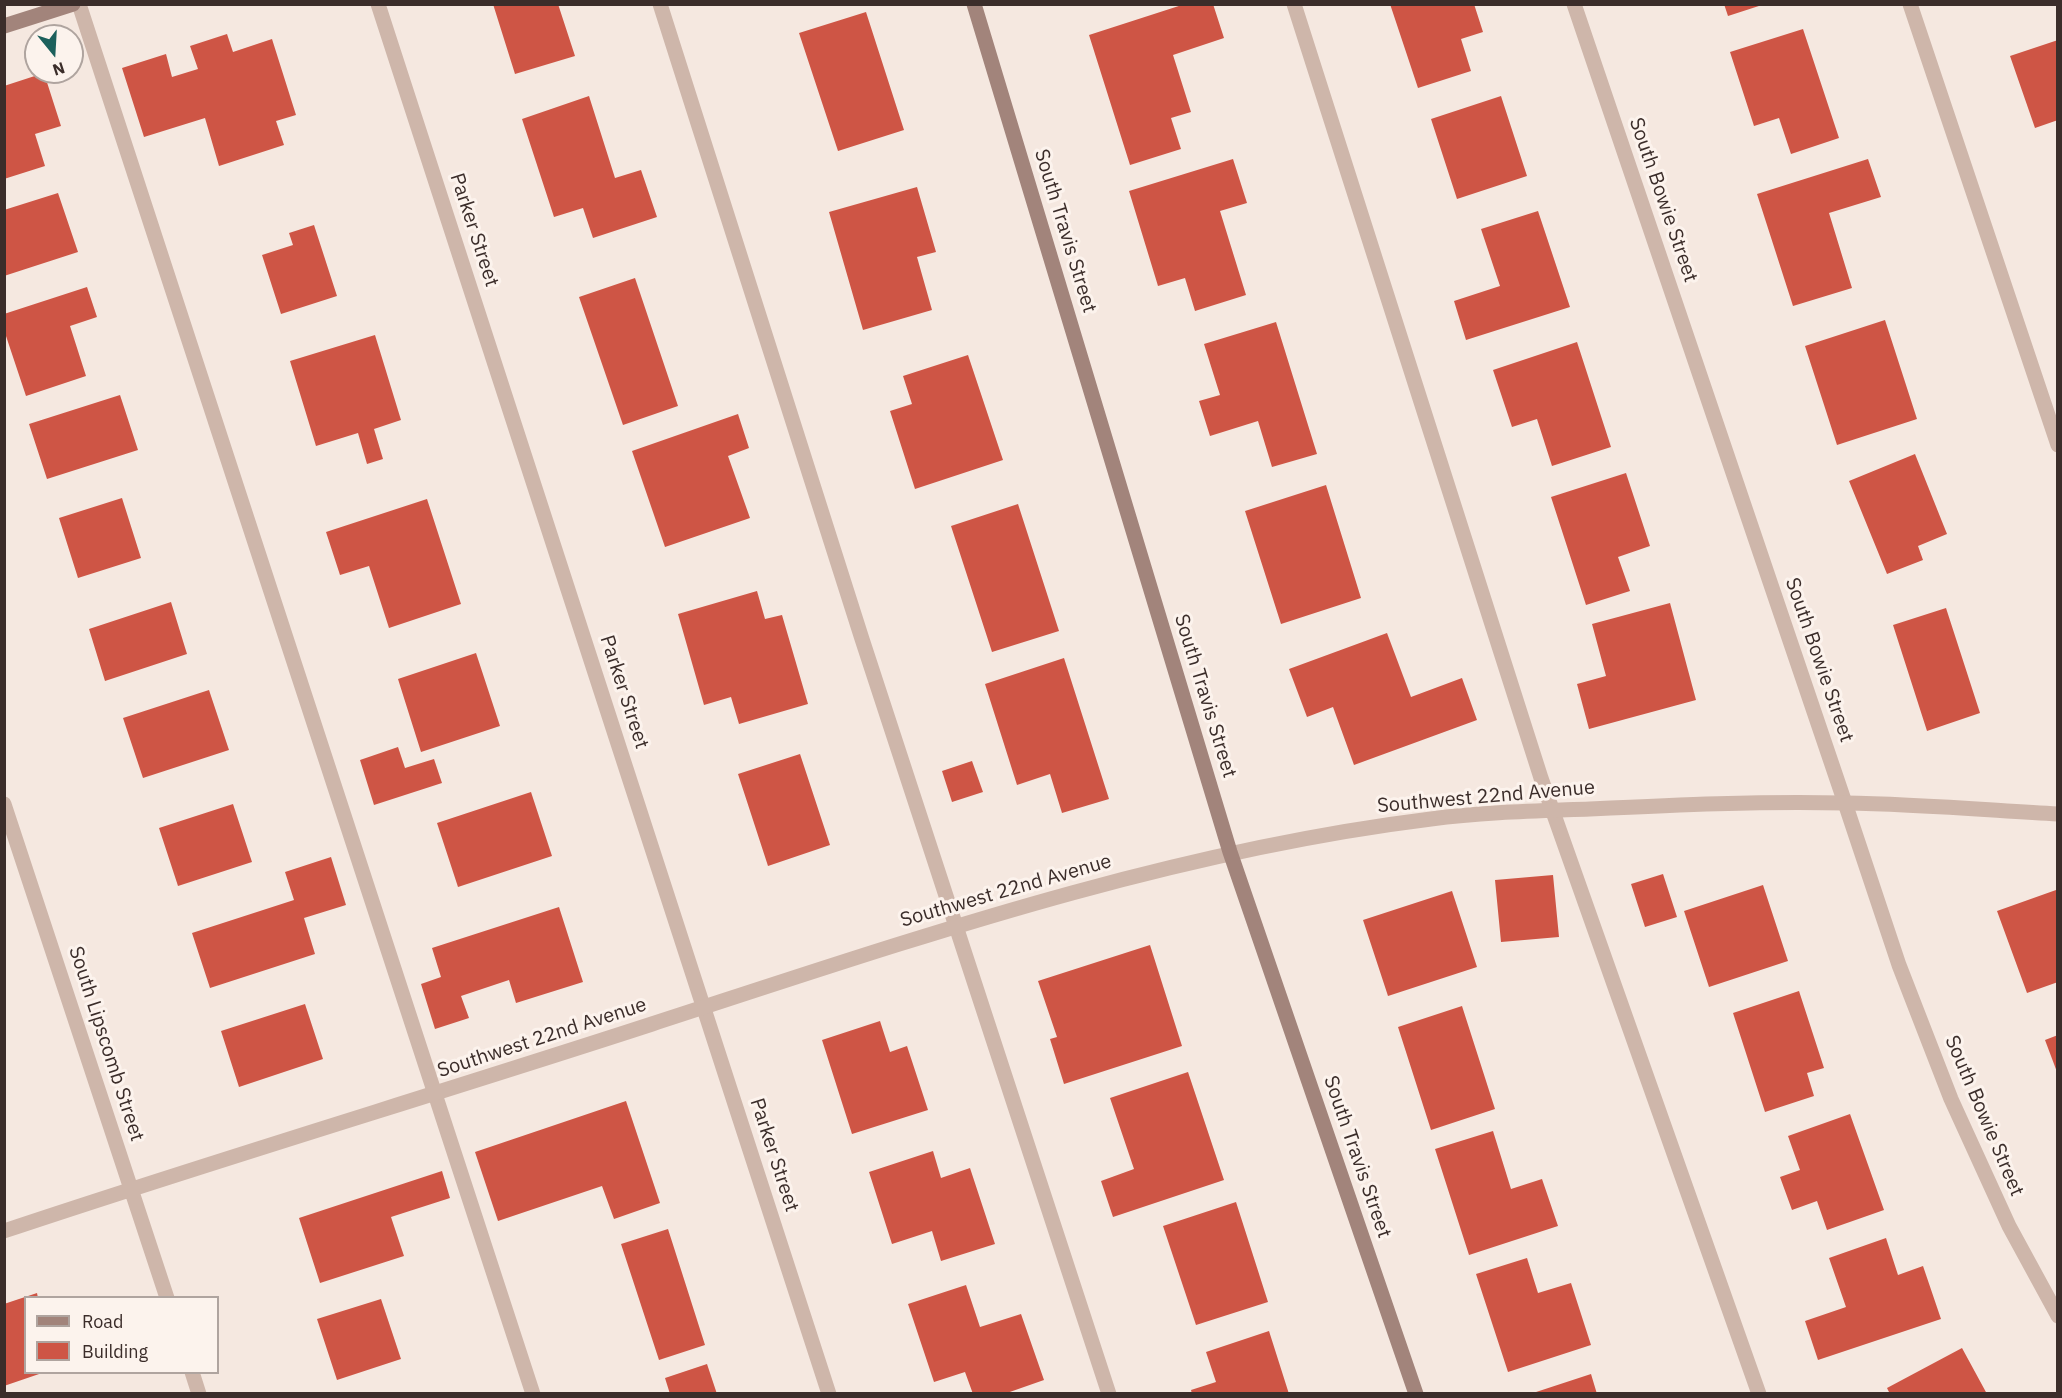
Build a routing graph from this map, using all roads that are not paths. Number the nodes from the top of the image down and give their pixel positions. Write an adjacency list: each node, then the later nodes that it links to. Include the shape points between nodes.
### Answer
1 (73, 4): 9 (main road)
2 (79, 4): 18 (street)
3 (378, 4): 17 (street, Parker Street)
4 (660, 4): 16 (street)
5 (974, 4): 15 (main road, South Travis Street)
6 (1294, 4): 13 (street)
7 (1574, 4): 11 (street, South Bowie Street)
8 (1910, 4): 10 (street)
9 (4, 26)
10 (2058, 445)
11 (1845, 803): 13 (street, Southwest 22nd Avenue, via 1698,804); 14 (street, Southwest 22nd Avenue); 22 (street, South Bowie Street, via 1899,965 1951,1099 2009,1226)
12 (4, 804): 19 (street, South Lipscomb Street)
13 (1553, 811): 15 (street, Southwest 22nd Avenue, via 1436,818); 29 (street)
14 (2058, 814)
15 (1230, 852): 16 (street, Southwest 22nd Avenue); 28 (main road, South Travis Street)
16 (957, 926): 17 (street, Southwest 22nd Avenue); 27 (street)
17 (704, 1007): 18 (street, Southwest 22nd Avenue); 26 (street, Parker Street)
18 (436, 1094): 19 (street, Southwest 22nd Avenue); 25 (street)
19 (131, 1189): 20 (street, Southwest 22nd Avenue); 21 (street, South Lipscomb Street)
20 (4, 1231)
21 (166, 1296)
22 (2058, 1316)
23 (193, 1374): 24 (street)
24 (199, 1394)
25 (532, 1394)
26 (830, 1394)
27 (1109, 1394)
28 (1416, 1394)
29 (1758, 1394)

